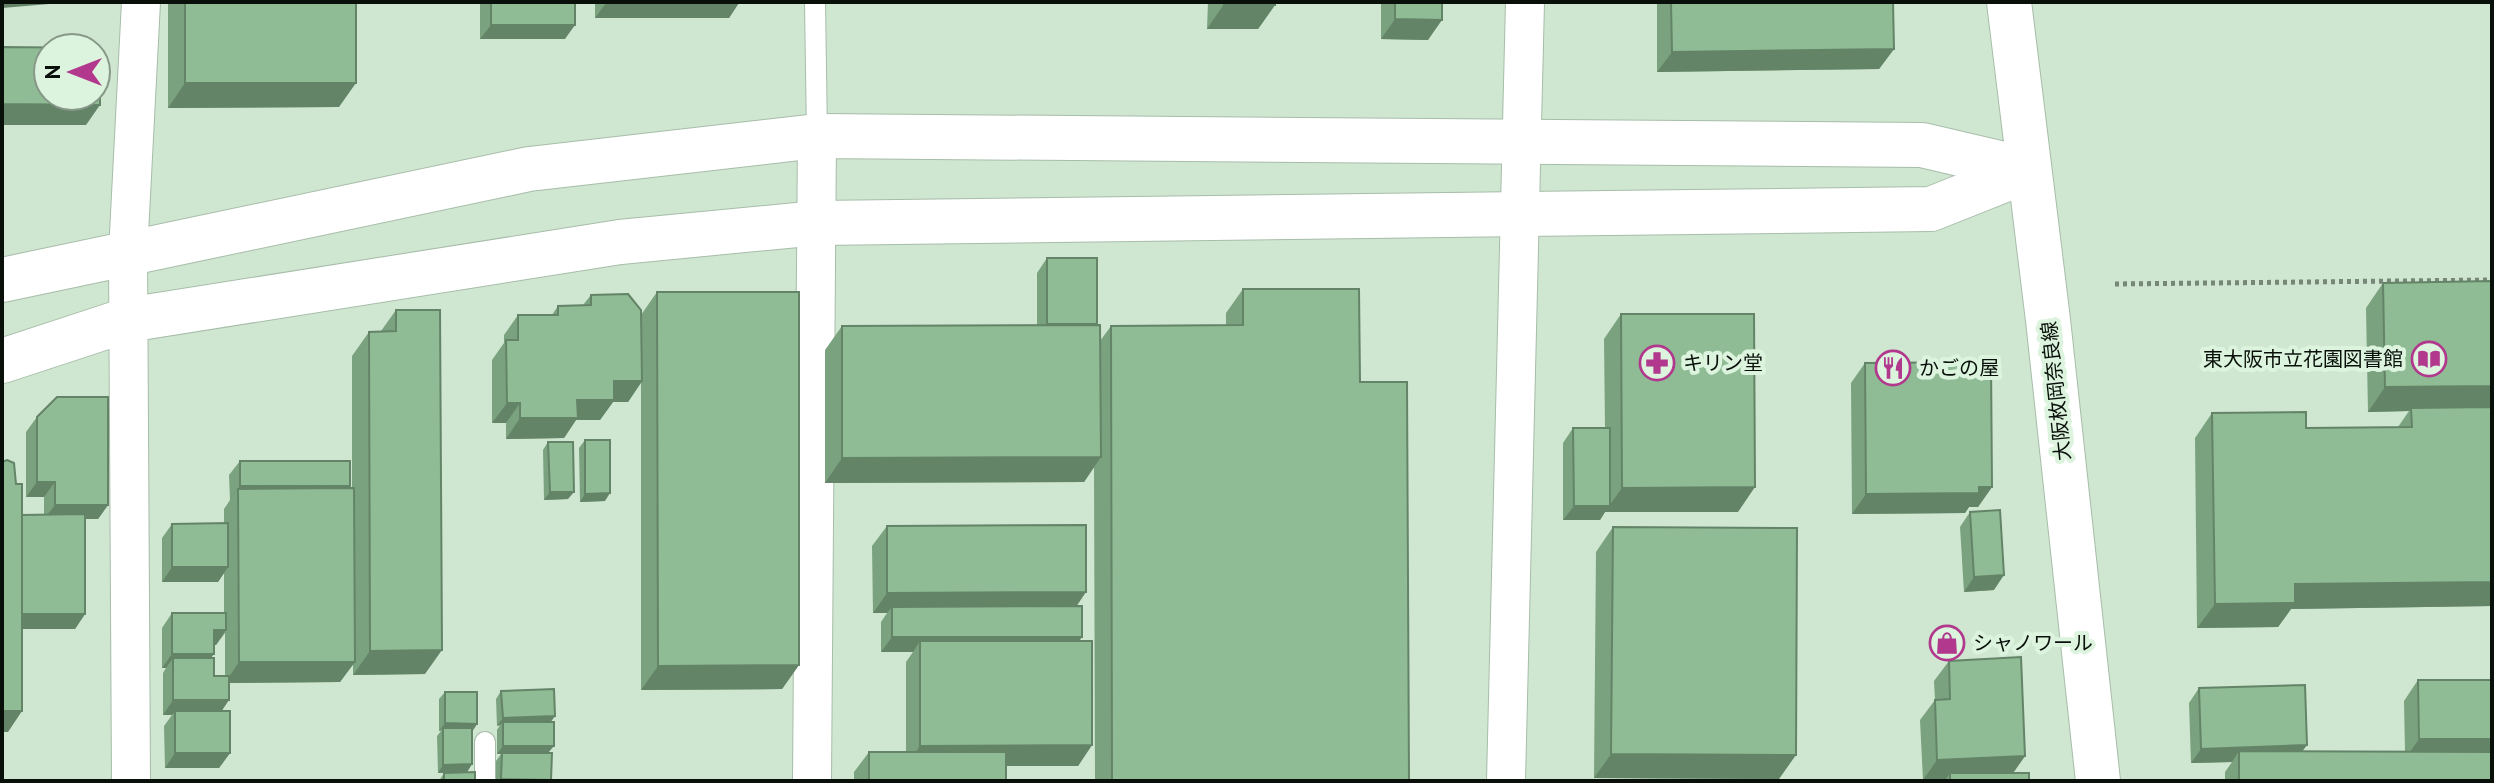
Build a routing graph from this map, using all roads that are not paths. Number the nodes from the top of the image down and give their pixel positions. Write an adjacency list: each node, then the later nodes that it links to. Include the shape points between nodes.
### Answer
1 (141, 2): 10 (street)
2 (815, 2): 5 (lane)
3 (1525, 2): 6 (street)
4 (2009, 2): 7 (street, 大阪枚岡奈良線)
5 (817, 136): 6 (street); 9 (street); 10 (street, via 529,169)
6 (1522, 142): 7 (street, via 1922,145); 8 (street)
7 (2029, 170): 8 (street, via 1931,209); 19 (street, 大阪枚岡奈良線)
8 (1521, 213): 9 (street); 18 (street)
9 (818, 223): 12 (street, via 620,242); 17 (street)
10 (128, 253): 11 (street); 12 (street)
11 (2, 280)
12 (127, 320): 13 (street); 15 (street)
13 (2, 361)
14 (485, 742): 16 (lane)
15 (131, 781)
16 (485, 781)
17 (812, 781)
18 (1506, 781)
19 (2098, 781)

